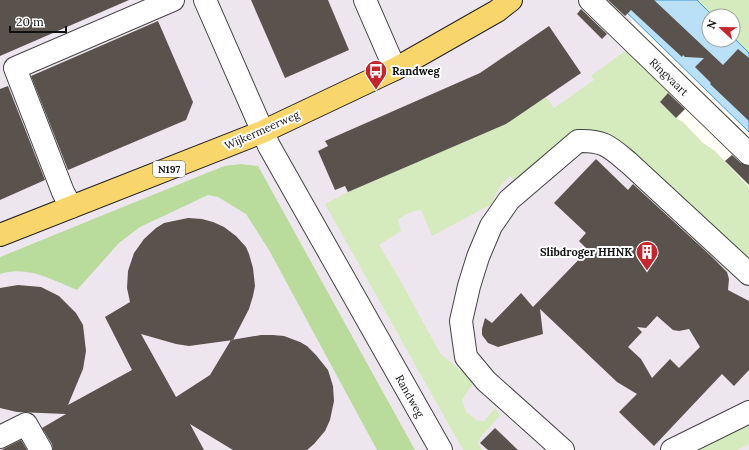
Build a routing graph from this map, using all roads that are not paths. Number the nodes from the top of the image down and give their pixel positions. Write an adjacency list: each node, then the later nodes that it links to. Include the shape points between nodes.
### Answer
1 (173, 0): 9 (street, via 14,68)
2 (205, 0): 7 (street, Randweg)
3 (365, 0): 6 (street)
4 (512, 0): 6 (main road, Wijkermeerweg / N197)
5 (590, 0): 8 (street, Ringvaart)
6 (395, 69): 7 (main road, Wijkermeerweg / N197)
7 (262, 132): 9 (main road, Wijkermeerweg / N197); 15 (street, Randweg)
8 (749, 154)
9 (71, 207): 10 (main road, Wijkermeerweg / N197)
10 (0, 235)
11 (749, 274): 16 (street, via 629,163 609,146 593,140 578,141 509,200 492,226 468,286 461,321 466,357 486,381)
12 (749, 412): 17 (street)
13 (0, 437): 14 (street, via 26,424)
14 (41, 450)
15 (441, 450)
16 (564, 450)
17 (672, 450)

